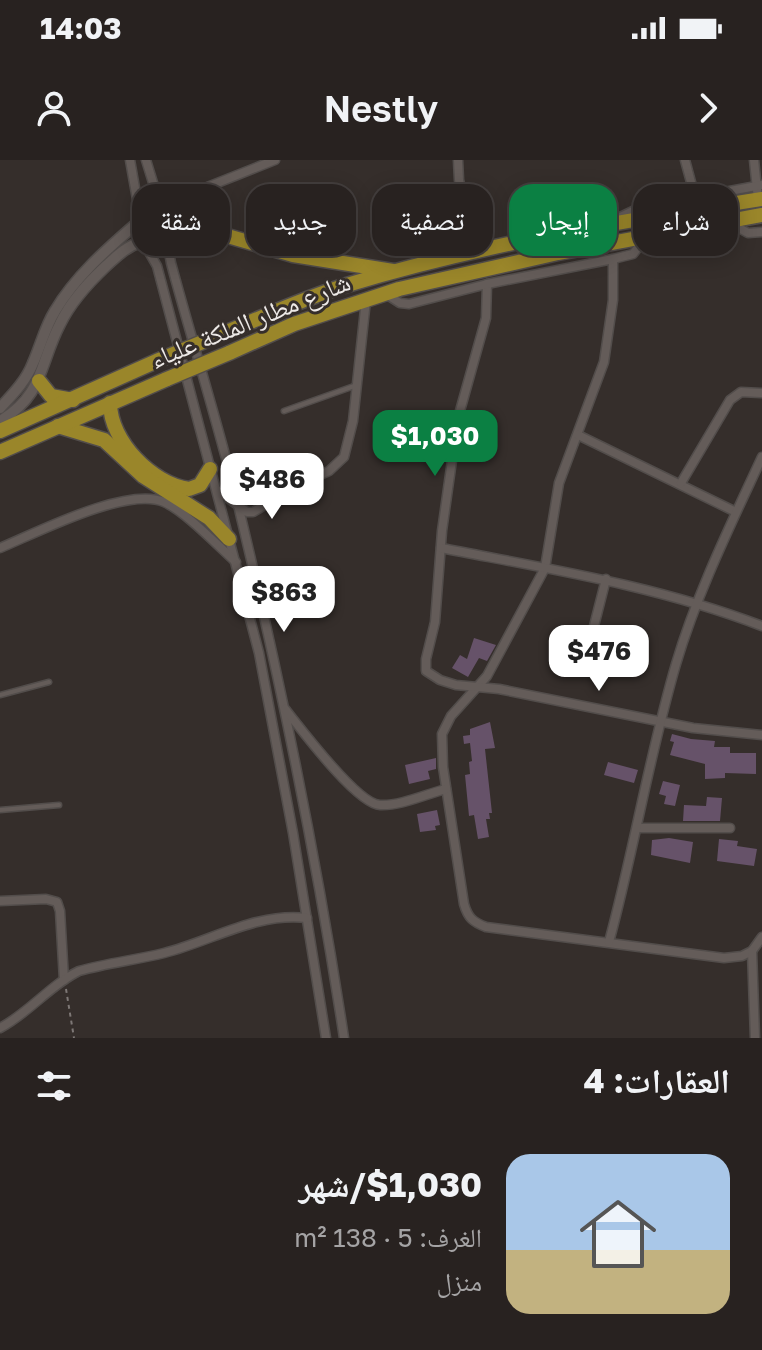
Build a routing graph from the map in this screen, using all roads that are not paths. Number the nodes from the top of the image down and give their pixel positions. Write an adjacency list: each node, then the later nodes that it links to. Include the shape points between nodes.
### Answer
1 (130, 160): 7 (street)
2 (146, 160): 8 (street)
3 (275, 160): 9 (street)
4 (458, 160): 10 (street)
5 (685, 160): 11 (street)
6 (754, 160): 12 (street)
7 (133, 184)
8 (154, 184)
9 (215, 184)
10 (460, 184)
11 (691, 184)
12 (760, 192): 13 (street); 16 (highway, شارع مطار الملكة علياء)
13 (738, 194)
14 (762, 215): 15 (highway, شارع مطار الملكة علياء)
15 (738, 219)
16 (617, 222)
17 (132, 226): 37 (street, via 62,299 30,371)
18 (738, 227): 19 (street)
19 (762, 232)
20 (230, 235): 28 (highway, via 293,255)
21 (633, 239): 30 (highway, شارع مطار الملكة علياء)
22 (132, 247): 32 (street, via 74,300 53,337)
23 (633, 254): 27 (street)
24 (151, 256): 45 (street)
25 (170, 256): 46 (street)
26 (463, 256): 28 (highway, شارع مطار الملكة علياء)
27 (613, 259): 29 (street); 42 (street, via 604,362)
28 (398, 272): 35 (highway, شارع مطار الملكة علياء, bridge, via 346,285)
29 (487, 284): 30 (street, via 409,304); 54 (street, via 486,318 460,410)
30 (386, 293): 31 (highway, شارع مطار الملكة علياء)
31 (367, 299): 33 (street); 36 (highway, شارع مطار الملكة علياء, bridge, via 294,324)
32 (39, 381): 35 (highway, via 51,396); 39 (street, via 22,405)
33 (358, 384): 38 (lane); 48 (street, via 344,457 329,471)
34 (762, 392): 47 (street, via 741,392 730,400)
35 (73, 400): 41 (highway, شارع مطار الملكة علياء)
36 (110, 403): 40 (highway, شارع مطار الملكة علياء); 45 (highway, via 120,439 164,480 189,489 200,485)
37 (0, 408)
38 (284, 411)
39 (0, 421)
40 (58, 426): 43 (highway, شارع مطار الملكة علياء); 52 (highway, via 104,440 143,476 209,518)
41 (0, 431)
42 (578, 435): 47 (street); 56 (street, via 556,497)
43 (0, 452)
44 (762, 457): 51 (street)
45 (210, 469): 49 (street)
46 (231, 483): 48 (street); 50 (street)
47 (681, 483): 51 (street)
48 (300, 484): 50 (street, via 257,511)
49 (217, 490): 50 (street); 52 (street)
50 (239, 507): 64 (street)
51 (736, 512): 58 (street)
52 (229, 539): 55 (street)
53 (0, 548): 55 (street, via 87,512 151,499 173,507)
54 (441, 548): 56 (street); 62 (street, via 426,671 440,680)
55 (236, 562): 73 (street, via 270,707)
56 (545, 568): 57 (street); 62 (street)
57 (606, 579): 58 (street); 60 (street)
58 (698, 603): 59 (street); 65 (street)
59 (762, 626)
60 (593, 630)
61 (49, 682): 63 (lane)
62 (478, 687): 65 (street); 67 (street, via 444,725)
63 (0, 695)
64 (284, 709): 67 (street, via 352,788 374,804); 80 (street)
65 (659, 722): 66 (street); 70 (street)
66 (762, 735)
67 (446, 789): 75 (street, via 462,896 473,922)
68 (59, 805): 69 (lane)
69 (0, 810)
70 (638, 828): 71 (street); 75 (street)
71 (730, 828)
72 (0, 901): 77 (street, via 57,902)
73 (307, 918): 77 (street, via 264,919); 79 (street)
74 (762, 937): 76 (street)
75 (609, 942): 76 (street, via 716,957)
76 (752, 951): 81 (street)
77 (64, 980): 78 (street)
78 (0, 1028)
79 (326, 1038)
80 (344, 1038)
81 (755, 1038)

